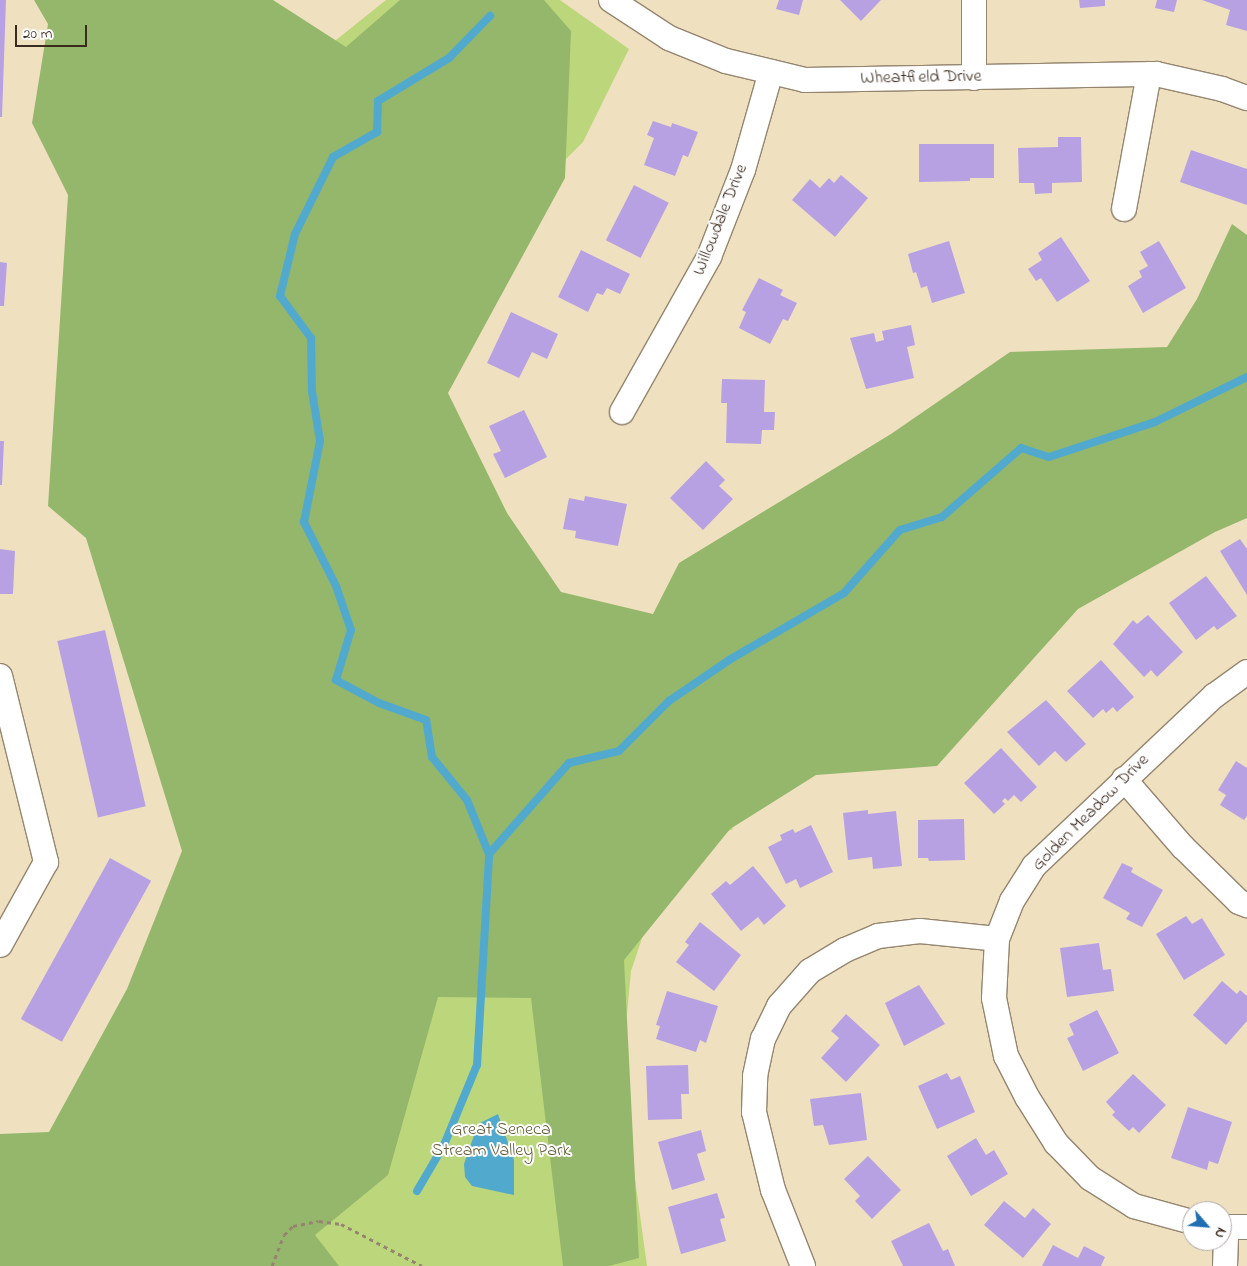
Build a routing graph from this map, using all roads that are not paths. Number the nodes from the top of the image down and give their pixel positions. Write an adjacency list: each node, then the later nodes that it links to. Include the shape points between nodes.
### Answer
1 (610, 0): 3 (street, Wheatfield Drive, via 669,38 726,61)
2 (974, 0): 5 (street)
3 (771, 72): 5 (street, Wheatfield Drive, via 805,80); 8 (street, Willowdale Drive, via 743,170 709,257)
4 (1149, 74): 5 (street, Wheatfield Drive); 6 (street, Wheatfield Drive, via 1222,89); 7 (street)
5 (974, 78)
6 (1247, 98)
7 (1124, 209)
8 (622, 412)
9 (1247, 672): 11 (street, Golden Meadow Drive, via 1214,696)
10 (0, 676): 14 (street, via 46,862)
11 (1124, 779): 12 (street, via 1182,847 1239,902); 13 (street, Golden Meadow Drive, via 1034,866 1012,901)
12 (1247, 905)
13 (996, 939): 15 (street, Golden Meadow Drive, via 994,998 1006,1056 1056,1143 1090,1178 1134,1206); 17 (street, via 920,931 878,936 845,950 810,972 778,1006 761,1048 755,1076 754,1112 774,1190)
14 (0, 945)
15 (1182, 1219)
16 (1228, 1251): 18 (street)
17 (803, 1266)
18 (1225, 1266)

